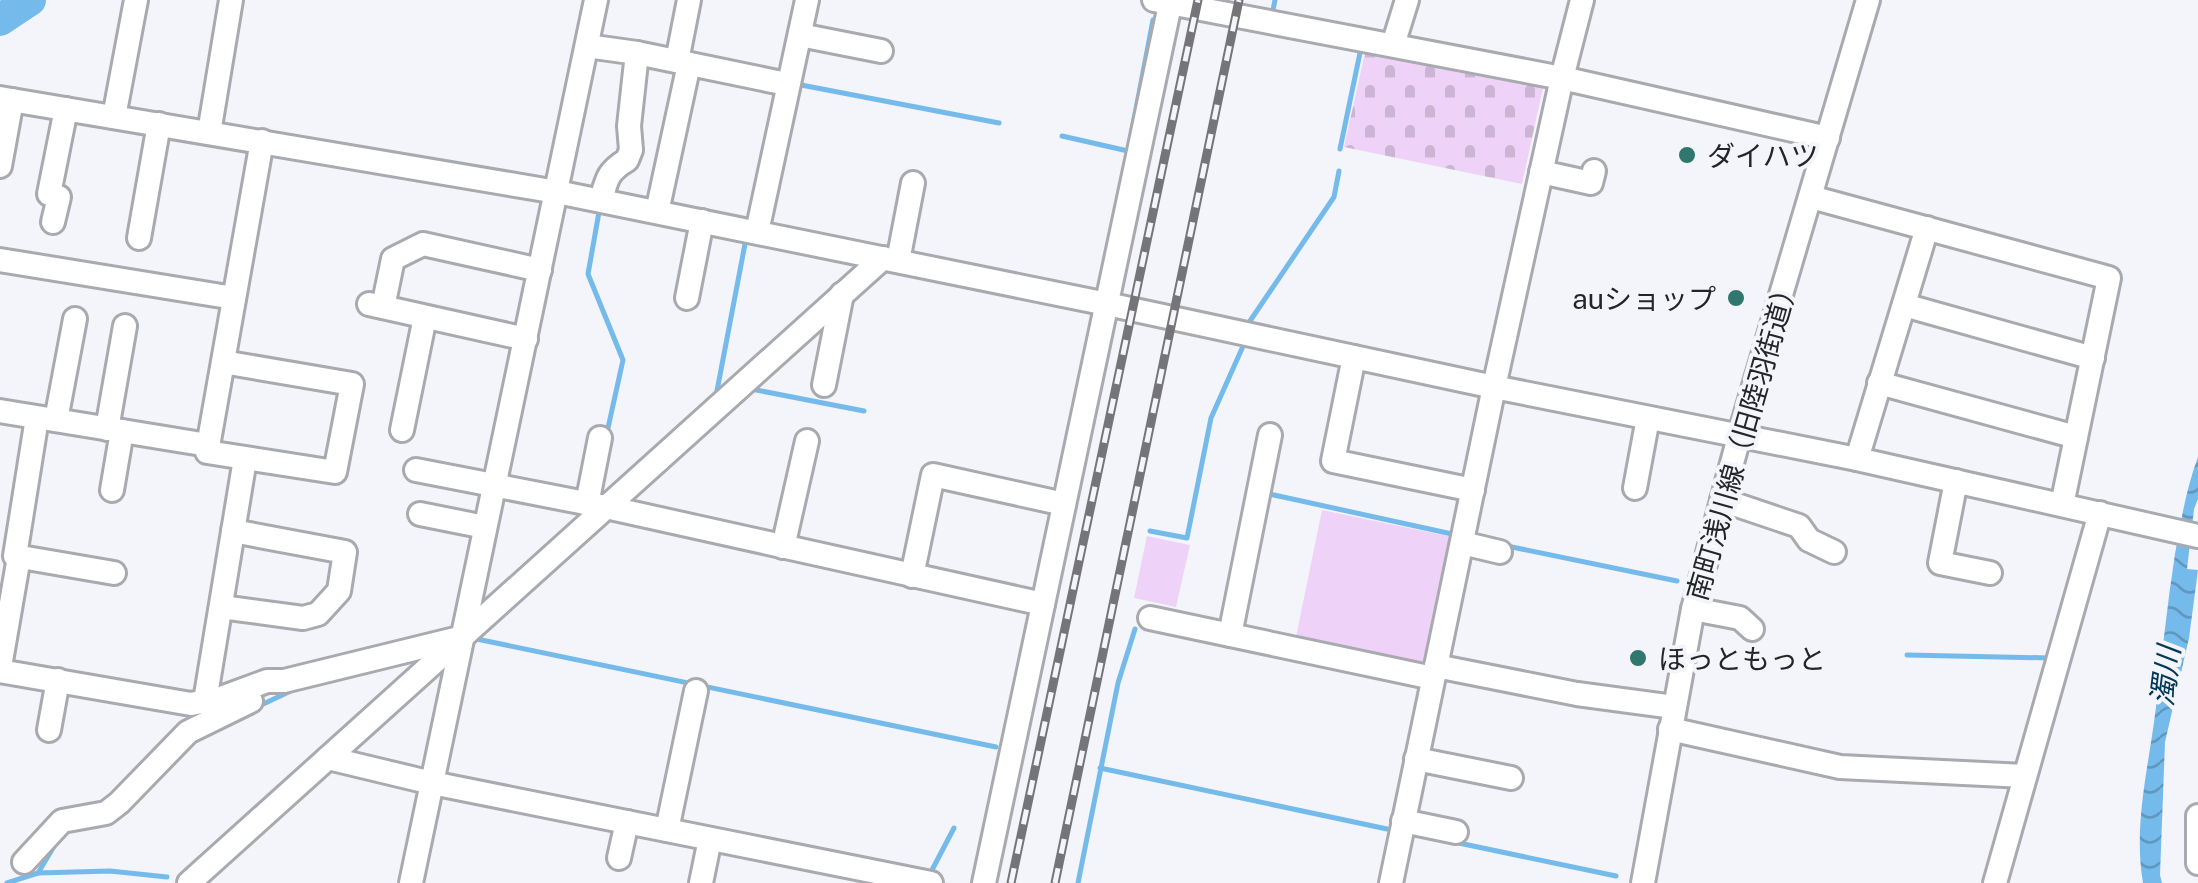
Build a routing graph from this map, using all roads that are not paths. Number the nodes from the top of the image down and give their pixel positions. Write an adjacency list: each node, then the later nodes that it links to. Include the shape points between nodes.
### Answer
1 (136, 0): 20 (street)
2 (232, 0): 22 (street)
3 (596, 0): 12 (street)
4 (689, 0): 15 (street)
5 (807, 0): 10 (street)
6 (1407, 0): 11 (street)
7 (1582, 0): 16 (street)
8 (1868, 0): 23 (street, 南町浅川線（旧陸羽街道）)
9 (1165, 1): 11 (street); 44 (street)
10 (800, 35): 13 (street); 36 (street)
11 (1393, 45): 16 (street)
12 (587, 46): 14 (street); 29 (street)
13 (881, 51)
14 (637, 53): 15 (street); 31 (street, via 630,150 608,176)
15 (683, 63): 17 (street); 32 (street)
16 (1562, 78): 23 (street); 27 (street)
17 (777, 82)
18 (6, 99): 19 (street); 25 (street)
19 (66, 109): 20 (street); 34 (street, via 49,194 59,197)
20 (114, 116): 21 (street)
21 (159, 124): 22 (street); 37 (street)
22 (209, 132): 24 (street)
23 (1828, 138): 30 (street, 南町浅川線（旧陸羽街道）)
24 (262, 141): 29 (street); 42 (street)
25 (0, 166)
26 (1594, 170): 27 (street, via 1591,183)
27 (1541, 172): 55 (street)
28 (913, 183): 39 (street)
29 (557, 192): 31 (street); 40 (street)
30 (1812, 196): 35 (street); 63 (street, 南町浅川線（旧陸羽街道）)
31 (601, 200): 32 (street)
32 (657, 212): 33 (street)
33 (702, 221): 36 (street); 43 (street)
34 (54, 222)
35 (1927, 228): 45 (street); 51 (street, via 2109,278)
36 (757, 232): 39 (street)
37 (140, 238)
38 (0, 260): 42 (street)
39 (890, 260): 41 (street); 44 (street)
40 (540, 270): 46 (street, via 423,244 393,259 376,306); 49 (street)
41 (842, 294): 54 (street); 78 (street)
42 (234, 298): 52 (street)
43 (687, 298)
44 (1106, 304): 50 (street); 76 (street)
45 (1904, 305): 51 (street); 53 (street)
46 (426, 317): 49 (street); 60 (street)
47 (75, 319): 58 (street)
48 (125, 326): 59 (street)
49 (526, 338): 71 (street)
50 (1354, 357): 55 (street); 74 (street, via 1334,461)
51 (2093, 358): 62 (street)
52 (223, 362): 66 (street); 67 (street, via 352,384 335,472)
53 (1879, 383): 62 (street); 68 (street)
54 (824, 385)
55 (1494, 387): 57 (street); 74 (street)
56 (0, 411): 58 (street)
57 (1648, 418): 63 (street); 72 (street)
58 (46, 419): 59 (street); 88 (street)
59 (114, 430): 66 (street); 73 (street)
60 (402, 430)
61 (1270, 435): 97 (street)
62 (2076, 436): 77 (street)
63 (1739, 437): 68 (street); 75 (street, 南町浅川線（旧陸羽街道）)
64 (600, 438): 78 (street)
65 (807, 440): 85 (street)
66 (208, 445): 67 (street, via 207,452)
67 (245, 459): 82 (street)
68 (1857, 459): 70 (street)
69 (416, 470): 71 (street)
70 (1956, 481): 77 (street); 90 (street, via 1940,563)
71 (494, 486): 78 (street); 81 (street)
72 (1634, 488)
73 (112, 490)
74 (1473, 490): 84 (street)
75 (1722, 500): 87 (street, via 1798,526); 94 (street, 南町浅川線（旧陸羽街道）)
76 (1064, 504): 91 (street, via 933,474); 92 (street)
77 (2062, 504): 79 (street)
78 (596, 506): 85 (street); 98 (street)
79 (2100, 512): 83 (street); 109 (street)
80 (420, 514): 81 (street)
81 (485, 527): 98 (street)
82 (233, 532): 93 (street); 93 (street, via 345,552 339,591 318,614 304,618)
83 (2198, 536)
84 (1462, 543): 86 (street); 100 (street)
85 (783, 547): 91 (street)
86 (1500, 552)
87 (1834, 552)
88 (19, 556): 89 (street); 99 (street)
89 (114, 573)
90 (1990, 573)
91 (912, 576): 92 (street)
92 (1043, 604): 126 (street)
93 (220, 607): 104 (street)
94 (1692, 609): 96 (street, via 1740,618); 105 (street, 南町浅川線（旧陸羽街道）)
95 (1150, 618): 97 (street)
96 (1752, 629)
97 (1230, 635): 100 (street)
98 (462, 638): 102 (street); 107 (street); 111 (street)
99 (0, 669): 101 (street)
100 (1435, 672): 105 (street, via 1578,694); 108 (street)
101 (58, 680): 104 (street); 106 (street)
102 (284, 680): 104 (street); 119 (street, via 252,708 188,732 148,783 106,813 62,821)
103 (696, 690): 115 (street)
104 (205, 701)
105 (1672, 718): 109 (street, via 1840,767); 128 (street, 南町浅川線（旧陸羽街道）)
106 (49, 730)
107 (328, 758): 111 (street); 123 (street)
108 (1416, 759): 110 (street); 113 (street)
109 (2025, 776): 129 (street)
110 (1510, 778)
111 (432, 783): 114 (street); 124 (street)
112 (2198, 816): 120 (street)
113 (1403, 820): 116 (street); 127 (street)
114 (627, 822): 115 (street); 118 (street)
115 (666, 830): 117 (street)
116 (1456, 832)
117 (710, 839): 121 (street); 122 (street)
118 (619, 858)
119 (24, 862)
120 (2198, 863)
121 (861, 876): 125 (street)
122 (701, 882)
123 (189, 883)
124 (411, 883)
125 (931, 883)
126 (984, 883)
127 (1391, 883)
128 (1643, 883)
129 (1995, 883)

